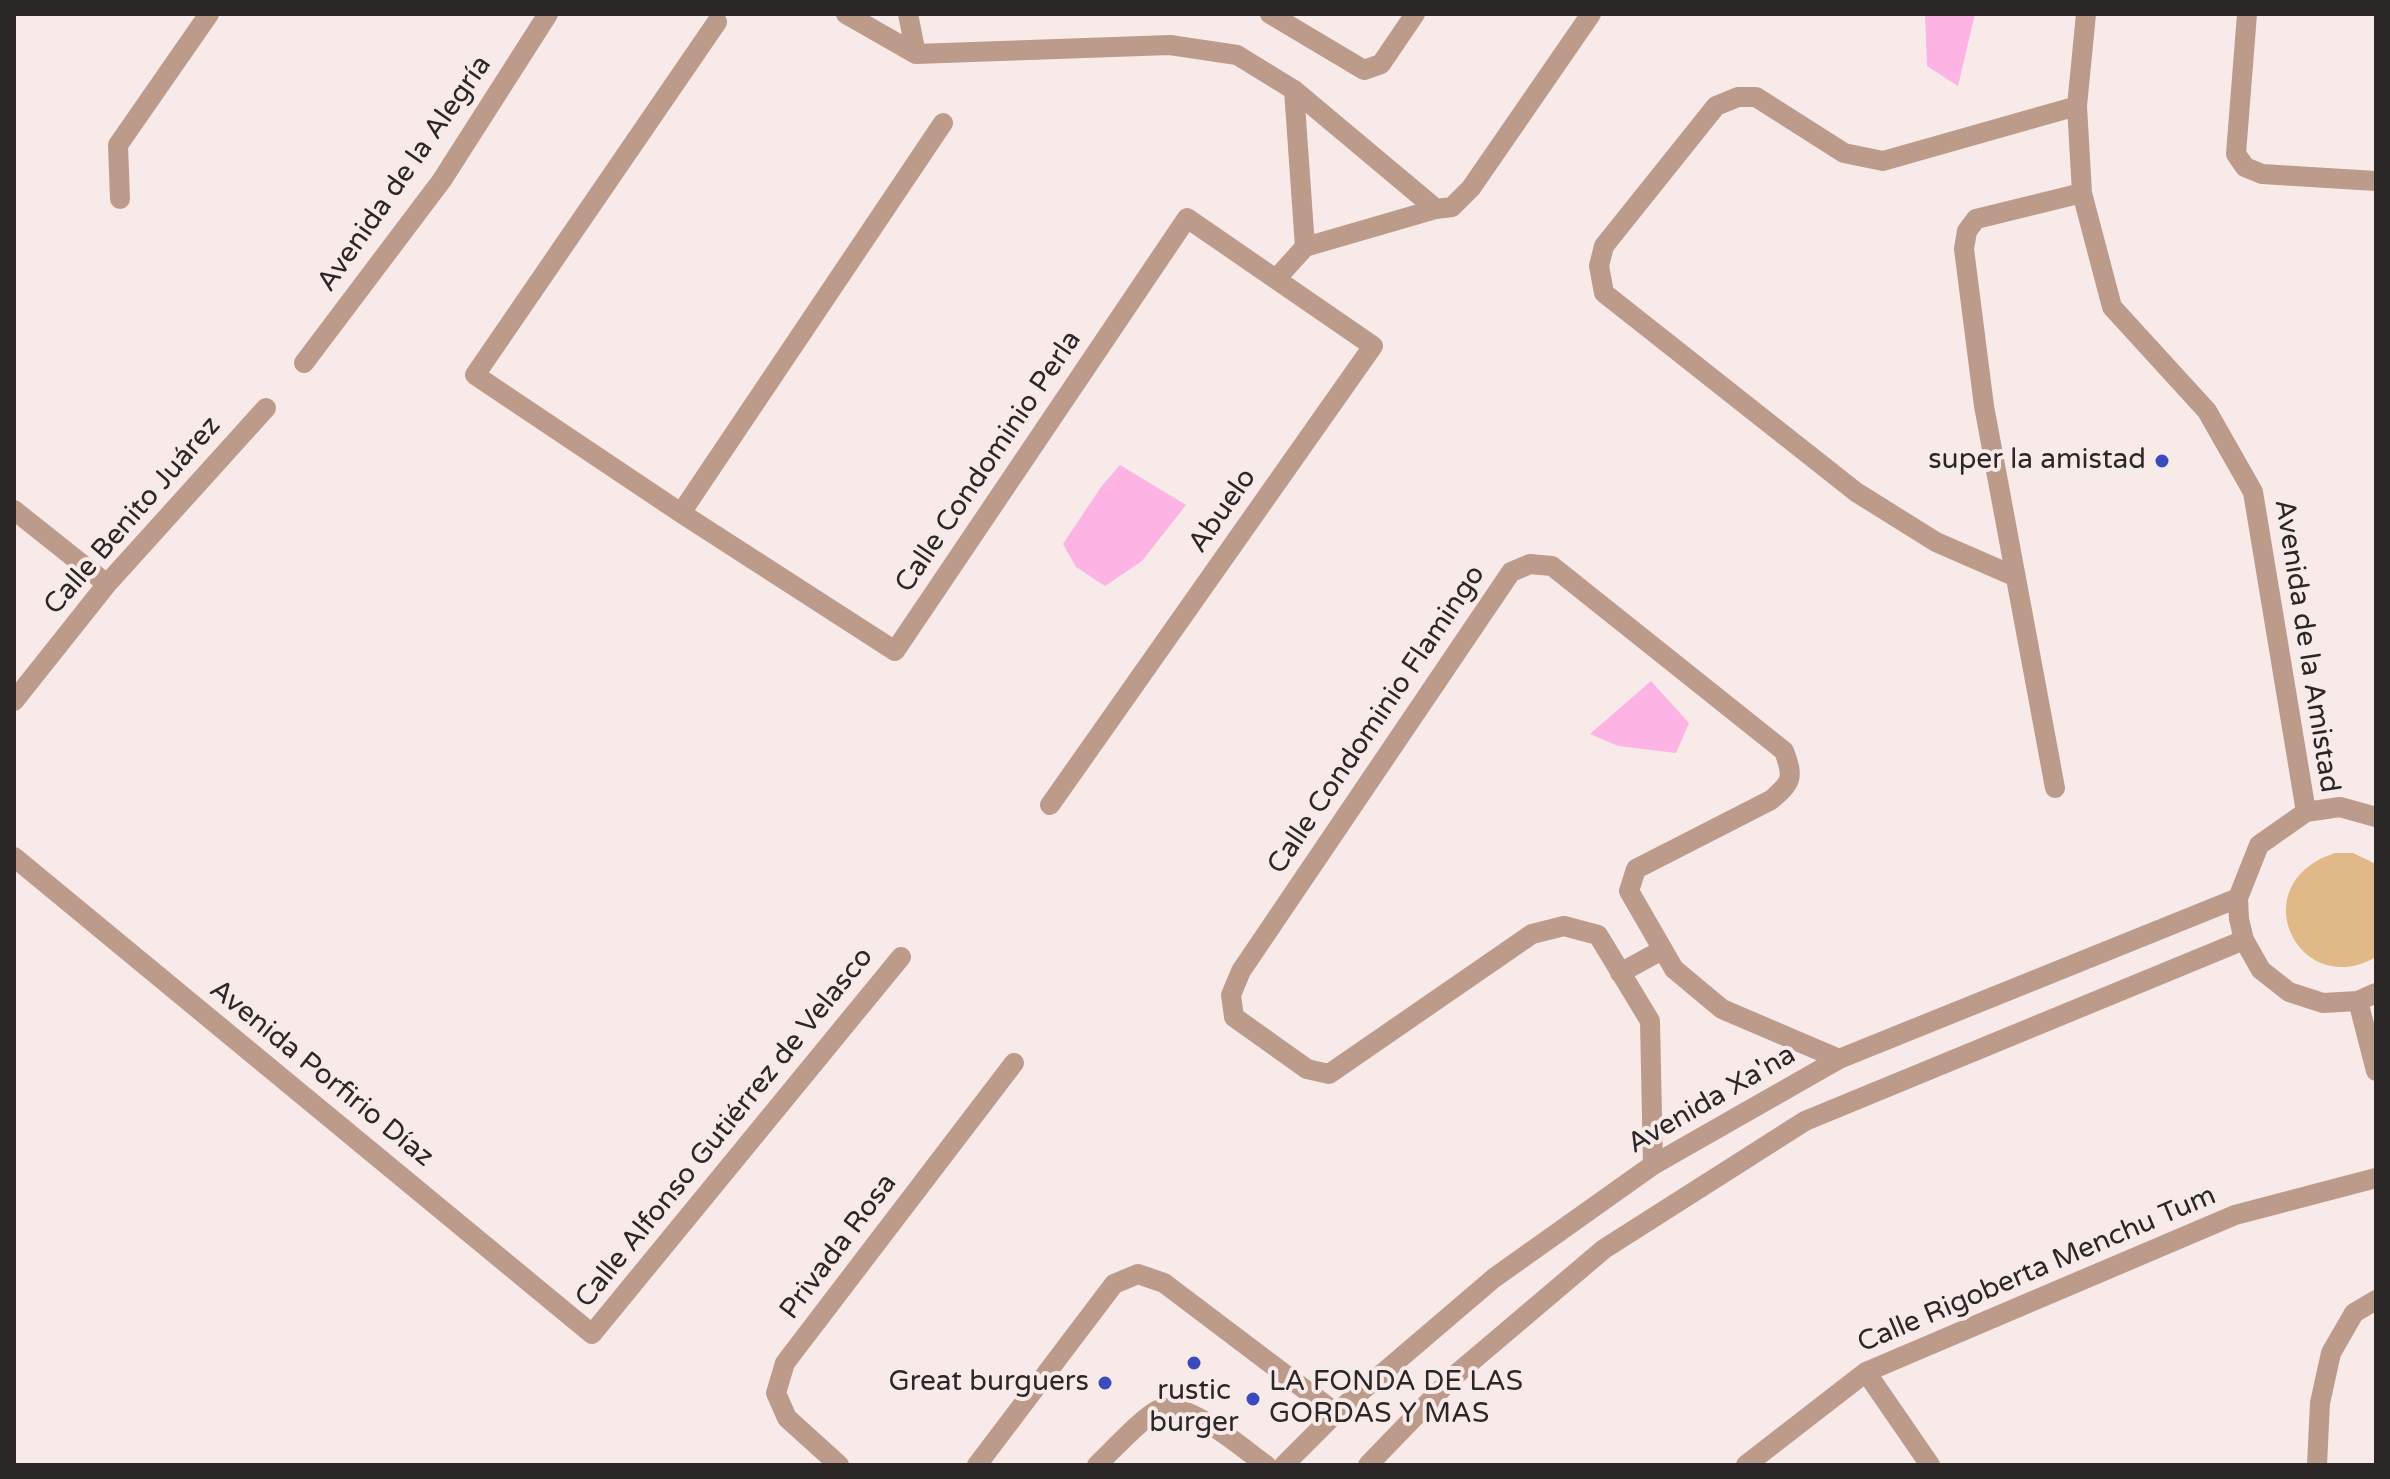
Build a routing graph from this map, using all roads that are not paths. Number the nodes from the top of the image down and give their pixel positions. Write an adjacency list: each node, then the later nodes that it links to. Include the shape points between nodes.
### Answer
1 (209, 14): 17 (street, via 118,145)
2 (548, 14): 21 (street, Avenida de la Alegría, via 442,180)
3 (846, 14): 11 (street)
4 (908, 14): 11 (street)
5 (1270, 14): 6 (street, via 1364,70 1381,64)
6 (1415, 14)
7 (1591, 14): 18 (street, via 1471,188 1452,207)
8 (2086, 14): 13 (street, Avenida de la Amistad)
9 (2247, 14): 15 (street, via 2236,154 2245,167 2262,174)
10 (717, 22): 24 (street, Calle Condominio Perla, via 475,375)
11 (916, 54): 12 (street, via 1170,45 1237,55)
12 (1294, 90): 18 (street); 19 (street)
13 (2077, 106): 16 (street, Avenida de la Amistad); 25 (street, via 1883,161 1844,153 1756,97 1738,97 1716,106 1604,246 1599,266 1604,293 1856,492 1936,542)
14 (943, 123): 24 (street)
15 (2376, 181)
16 (2082, 193): 25 (street, via 1976,219 1967,231 1964,249 1984,406); 30 (street, Avenida de la Amistad, via 2112,307 2207,411 2253,492)
17 (120, 199)
18 (1436, 209): 19 (street)
19 (1305, 247): 20 (street)
20 (1276, 279): 24 (street, Calle Condominio Perla, via 1187,218 895,651); 29 (street, Abuelo, via 1373,346)
21 (304, 363)
22 (266, 408): 26 (street, Calle Benito Juárez)
23 (14, 510): 26 (street)
24 (681, 513)
25 (2014, 576): 28 (street)
26 (107, 584): 27 (street, Calle Benito Juárez)
27 (14, 701)
28 (2055, 788)
29 (1050, 805)
30 (2306, 812): 31 (street, via 2340,807); 33 (street, via 2259,845)
31 (2376, 817)
32 (14, 857): 45 (street, Avenida Porfirio Díaz)
33 (2238, 898): 34 (street); 39 (street, Avenida Xa'na)
34 (2244, 940): 38 (street, via 2261,970 2289,992 2323,1003); 53 (street, via 1805,1121 1604,1249 1453,1377)
35 (1662, 950): 37 (street); 37 (street, Calle Condominio Flamingo, via 1629,891 1636,869 1771,800 1787,786 1791,771 1784,751 1552,566 1530,564 1511,572 1241,971 1231,995 1234,1017 1307,1069 1329,1074 1532,934 1564,926 1598,935); 39 (street, via 1674,969 1722,1009)
36 (901, 957): 45 (street, Calle Alfonso Gutiérrez de Velasco)
37 (1620, 973): 42 (street, via 1650,1021)
38 (2367, 997): 41 (street)
39 (1839, 1059): 42 (street, Avenida Xa'na)
40 (1014, 1063): 48 (street, Privada Rosa, via 785,1363 776,1393 787,1418)
41 (2376, 1071)
42 (1653, 1165): 47 (street, Avenida Xa'na, via 1494,1278)
43 (2376, 1178): 46 (street, Calle Rigoberta Menchu Tum, via 2235,1215)
44 (2376, 1300): 56 (street, via 2354,1313 2331,1353 2320,1403)
45 (592, 1334)
46 (1866, 1372): 54 (street, Calle Rigoberta Menchu Tum); 55 (street)
47 (1336, 1413): 49 (street, via 1164,1283 1138,1274 1114,1284); 52 (street, Avenida Xa'na)
48 (839, 1465)
49 (977, 1465)
50 (1097, 1465): 51 (street, via 1156,1410 1170,1407 1186,1410)
51 (1266, 1465)
52 (1284, 1465)
53 (1368, 1465)
54 (1746, 1465)
55 (1930, 1465)
56 (2317, 1465)

